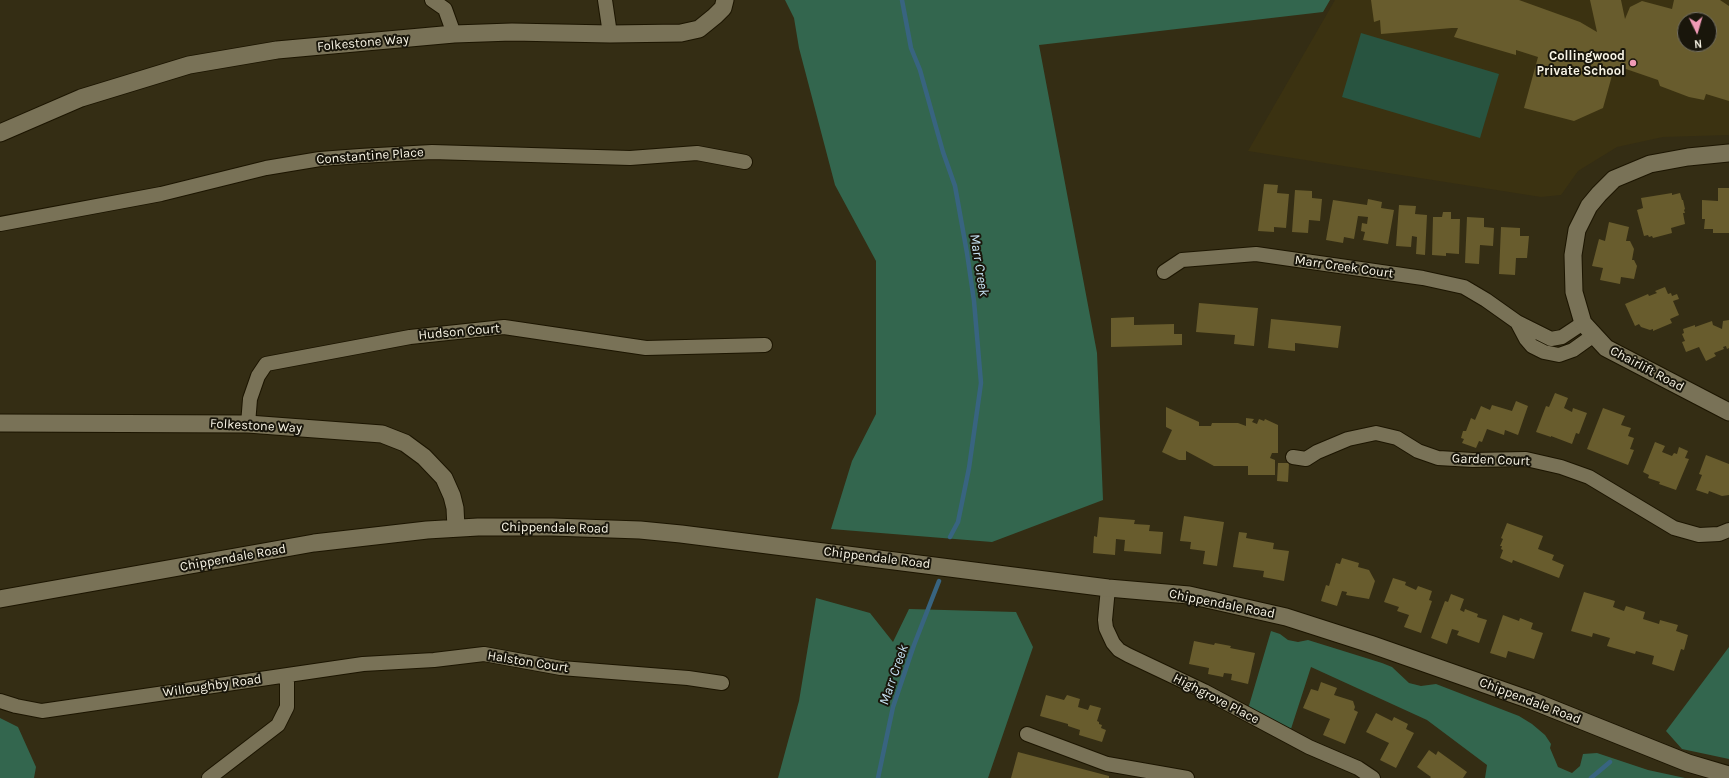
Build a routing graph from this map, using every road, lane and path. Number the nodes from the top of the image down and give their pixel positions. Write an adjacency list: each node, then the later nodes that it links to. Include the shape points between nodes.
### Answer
1 (432, 0): 4 (street, via 445,9)
2 (605, 0): 5 (street)
3 (725, 0): 5 (street, Folkestone Way, via 719,12 699,29 681,33)
4 (454, 34): 5 (street, Folkestone Way); 6 (street, Folkestone Way, via 277,50 189,65 80,98)
5 (610, 34)
6 (0, 133)
7 (1729, 153): 11 (street, Chairlift Road, via 1650,164 1614,179 1598,194 1577,230 1573,255 1574,292)
8 (745, 162): 9 (street, Constantine Place, via 696,152 630,158 432,152 353,156 266,168 160,194)
9 (0, 224)
10 (1164, 272): 11 (street, Marr Creek Court, via 1182,260 1256,254 1408,276 1464,287 1517,322 1551,339)
11 (1589, 329): 13 (street, Chairlift Road, via 1606,348)
12 (765, 345): 15 (street, Hudson Court, via 646,348 504,327 410,337 266,364 258,376 250,399)
13 (1729, 412)
14 (0, 423): 15 (street, Folkestone Way)
15 (248, 424): 17 (street, Folkestone Way, via 382,434 405,443 424,457 444,478 455,508)
16 (1293, 457): 18 (street, Garden Court, via 1306,459 1348,439 1376,433 1397,438 1418,451 1438,458 1526,459 1561,467 1589,477 1674,528 1699,535 1718,534)
17 (456, 528): 19 (street, Chippendale Road, via 552,527 654,531); 20 (street, Chippendale Road, via 314,543)
18 (1729, 530)
19 (1108, 588): 25 (street, Chippendale Road, via 1189,595 1286,617 1533,701 1688,763); 28 (street, Highgrove Place, via 1106,628 1113,643 1120,650 1309,747 1358,768)
20 (0, 599)
21 (287, 676): 22 (street, Halston Court, via 363,664 484,654 561,668); 23 (street, Willoughby Road, via 42,710); 26 (street, via 287,707 278,725)
22 (722, 683)
23 (0, 701)
24 (1027, 734): 27 (street, via 1107,764)
25 (1729, 775)
26 (209, 778)
27 (1187, 778)
28 (1373, 778)

